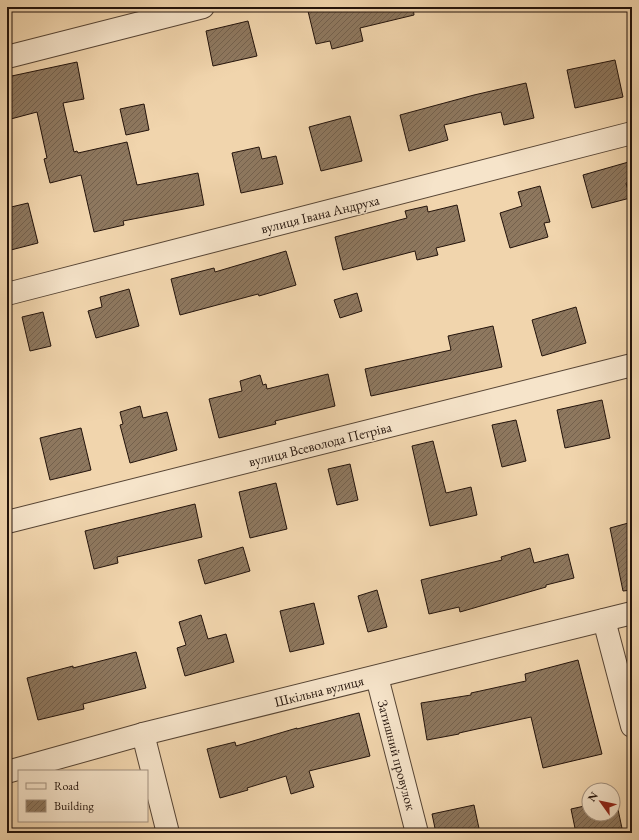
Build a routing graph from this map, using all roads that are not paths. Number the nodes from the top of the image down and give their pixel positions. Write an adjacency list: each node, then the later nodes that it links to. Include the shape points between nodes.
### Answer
1 (203, 7): 2 (street)
2 (7, 57)
3 (632, 134): 4 (street, вулиця Івана Андруха)
4 (7, 294)
5 (632, 366): 6 (street, вулиця Всеволода Петріва)
6 (7, 522)
7 (632, 613): 8 (street, Шкільна вулиця)
8 (604, 620): 9 (street, Шкільна вулиця); 10 (street)
9 (377, 677): 11 (street, Шкільна вулиця); 14 (street, Затишний провулок)
10 (632, 726)
11 (143, 734): 12 (street, Шкільна вулиця); 13 (street)
12 (7, 772)
13 (168, 833)
14 (417, 833)

